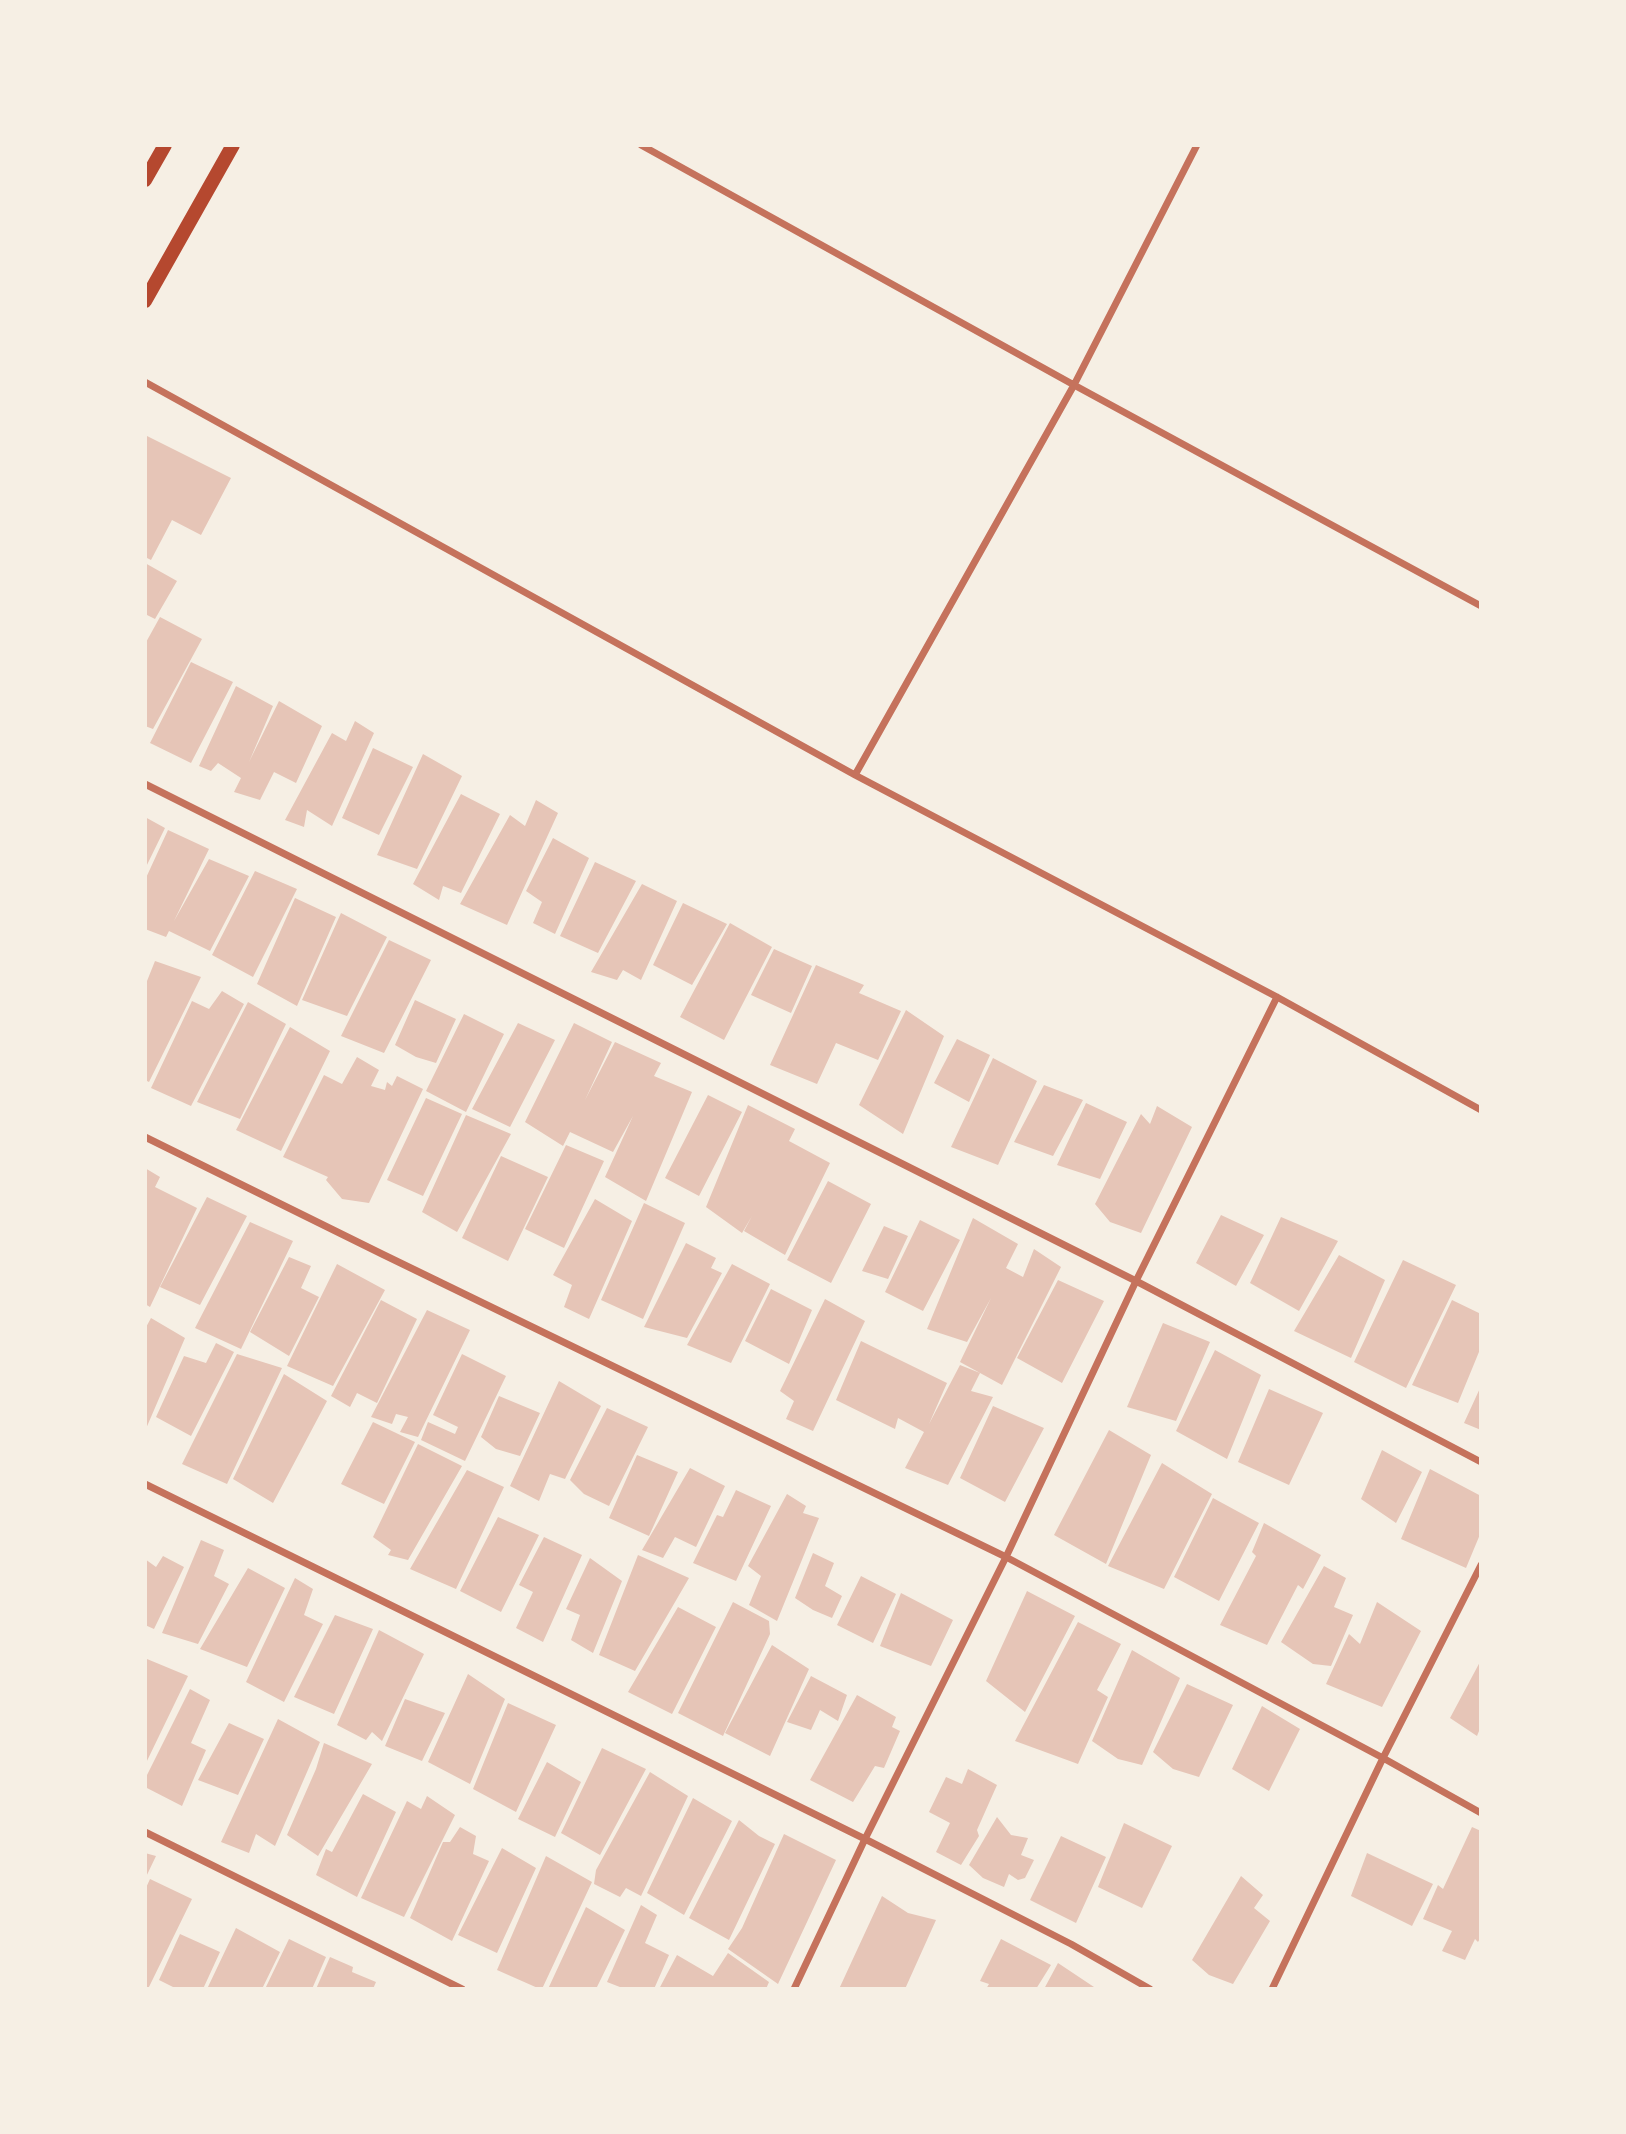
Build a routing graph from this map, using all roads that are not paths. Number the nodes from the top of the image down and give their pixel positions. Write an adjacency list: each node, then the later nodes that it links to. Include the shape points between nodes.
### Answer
1 (165, 145): 5 (main road)
2 (233, 145): 6 (main road)
3 (641, 145): 8 (street)
4 (1197, 145): 8 (street)
5 (145, 180)
6 (145, 301)
7 (145, 382): 10 (street)
8 (1074, 385): 9 (street); 10 (street)
9 (1481, 606)
10 (855, 775): 12 (street)
11 (145, 784): 15 (street)
12 (1277, 997): 13 (street); 15 (street)
13 (1481, 1110)
14 (145, 1137): 18 (street)
15 (1136, 1281): 16 (street); 18 (street)
16 (1481, 1462)
17 (145, 1484): 23 (street)
18 (1006, 1557): 20 (street); 23 (street)
19 (1481, 1565): 20 (street)
20 (1383, 1758): 21 (street); 27 (street)
21 (1481, 1813)
22 (145, 1832): 24 (street)
23 (865, 1839): 25 (street); 26 (street)
24 (462, 1989)
25 (794, 1989)
26 (1150, 1989)
27 (1272, 1989)

